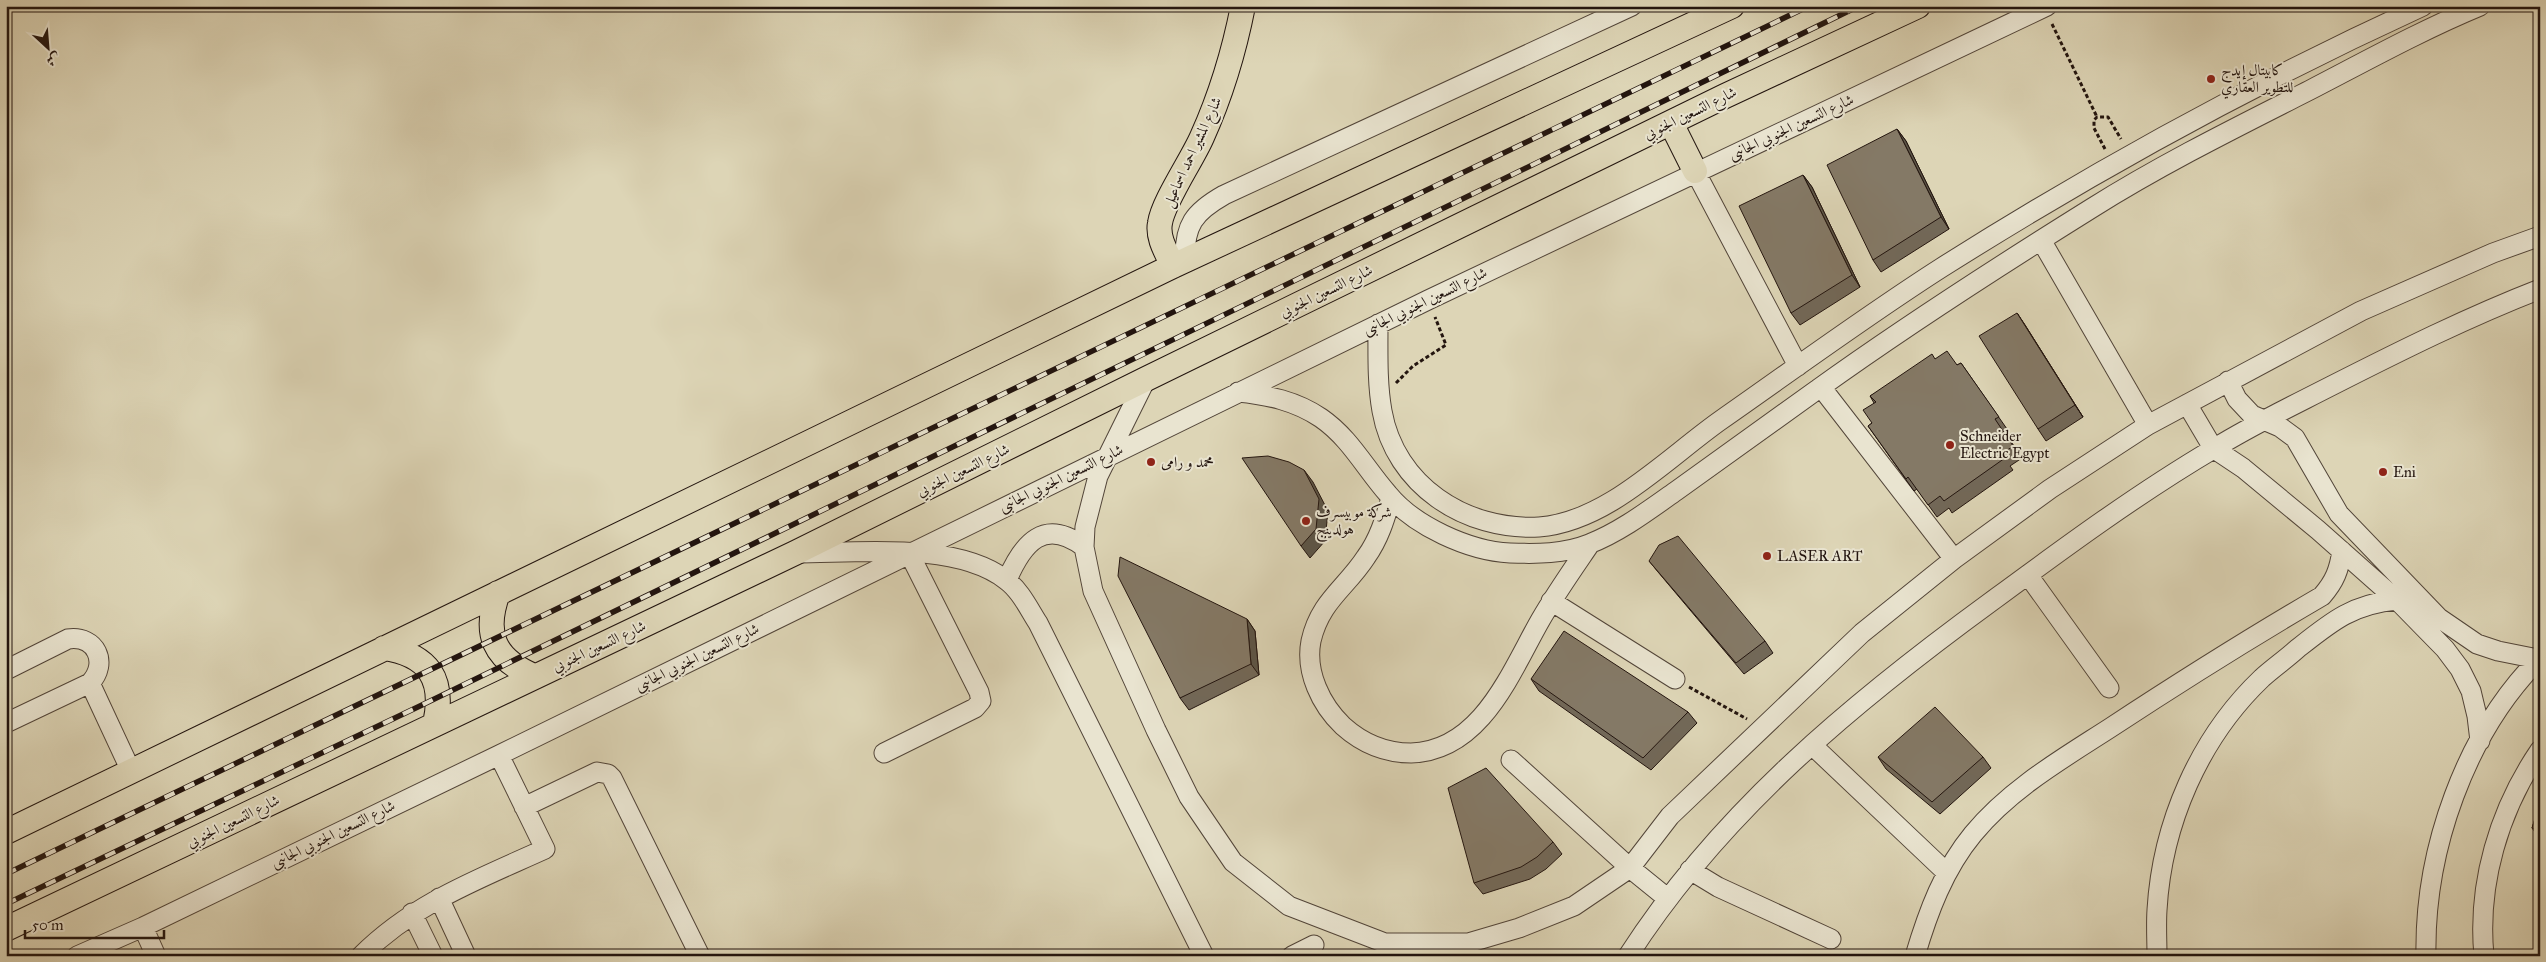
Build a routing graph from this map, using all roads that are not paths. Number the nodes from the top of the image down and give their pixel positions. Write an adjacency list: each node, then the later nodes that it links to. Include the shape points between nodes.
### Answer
1 (1243, 6): 14 (main road, شارع المشير احمد اسماعيل, via 1222,89 1161,218 1161,238)
2 (1632, 6): 14 (street, via 1206,205 1192,220)
3 (1732, 6): 14 (main road)
4 (1918, 6): 8 (main road, شارع التسعين الجنوبي)
5 (2423, 6): 10 (street, via 2248,91)
6 (2480, 6): 11 (street, via 2258,116)
7 (2046, 7): 9 (street, شارع التسعين الجنوبي الجانبى)
8 (1670, 122): 9 (main road); 18 (main road, شارع التسعين الجنوبي)
9 (1695, 172): 16 (street, شارع التسعين الجنوبي الجانبى); 17 (street)
10 (2082, 183): 11 (street); 17 (street, via 1940,269)
11 (2095, 206): 13 (street)
12 (2540, 236): 19 (street, via 2360,311)
13 (2041, 240): 20 (street); 25 (street)
14 (1179, 264): 38 (main road)
15 (2540, 289): 23 (street, via 2449,326)
16 (1378, 324): 21 (street, شارع التسعين الجنوبي الجانبى); 24 (street, via 1382,412 1392,445 1410,475 1435,498 1465,515 1499,524 1539,527 1577,519 1613,501)
17 (1798, 366): 24 (street)
18 (1146, 379): 28 (street); 34 (main road, شارع التسعين الجنوبي)
19 (2228, 381): 22 (street); 23 (street, via 2243,407)
20 (1821, 386): 27 (street); 35 (street)
21 (1238, 392): 28 (street, شارع التسعين الجنوبي الجانبى); 29 (street, via 1267,395 1294,403 1319,416 1341,434)
22 (2187, 404): 25 (street); 26 (street)
23 (2262, 421): 26 (street); 42 (street, via 2280,427 2295,438 2339,514 2439,618 2477,644)
24 (1715, 424): 27 (street)
25 (2148, 425): 35 (street, via 2050,489)
26 (2213, 448): 32 (street, via 2243,468); 36 (street, via 2086,532)
27 (1735, 450): 30 (street, via 1650,509)
28 (1106, 457): 31 (street, via 1089,507); 33 (street, شارع التسعين الجنوبي الجانبى)
29 (1390, 498): 30 (street, via 1448,537 1476,548 1505,553 1564,552); 40 (street, via 1374,546 1326,604 1311,642 1312,673 1322,699 1339,722 1362,740 1389,751 1417,753 1442,747 1463,736 1493,703)
30 (1590, 544): 40 (street)
31 (1084, 547): 37 (street, via 1071,538 1054,534 1037,538 1023,548); 69 (street, via 1093,591 1156,730 1189,797 1233,862 1289,906 1385,943)
32 (2342, 551): 39 (street); 61 (street, via 2338,572 2322,596 2223,654 2056,763 2000,805 1973,834)
33 (909, 553): 34 (street); 37 (street, via 962,559); 53 (street, via 979,692 981,702 975,708); 54 (street, شارع التسعين الجنوبي الجانبى)
34 (795, 554): 44 (main road, شارع التسعين الجنوبي)
35 (1954, 559): 59 (street, via 1862,633 1670,816)
36 (2028, 575): 47 (street); 51 (street, via 1917,657)
37 (1007, 580): 76 (street, via 1038,623)
38 (498, 593): 41 (main road); 44 (main road, via 491,613 491,627 500,654 515,668)
39 (2397, 600): 50 (street, via 2460,669 2475,708); 80 (street, via 2361,606 2337,620 2262,678 2224,722 2199,761 2177,808 2163,859 2156,910)
40 (1551, 602): 45 (street)
41 (384, 648): 49 (main road, via 405,652 424,664 436,682 440,703); 56 (main road)
42 (2539, 658): 50 (street, via 2494,714)
43 (6, 670): 46 (street, via 68,639 82,639 94,647 100,661 96,677)
44 (534, 676): 49 (main road, شارع التسعين الجنوبي)
45 (1675, 679)
46 (90, 682): 48 (street); 56 (street)
47 (2109, 688)
48 (6, 723)
49 (435, 724): 66 (main road, شارع التسعين الجنوبي)
50 (2480, 741): 81 (street, via 2442,829 2428,889)
51 (1812, 745): 60 (street, via 1760,792); 61 (street)
52 (2540, 750): 82 (street, via 2527,768 2508,808 2488,866 2481,926)
53 (884, 753)
54 (499, 755): 57 (street); 65 (street, شارع التسعين الجنوبي الجانبى)
55 (1511, 760): 59 (street)
56 (131, 770): 58 (main road)
57 (524, 807): 62 (street, via 545,849); 75 (street, via 597,772 608,774)
58 (6, 832)
59 (1630, 868): 63 (street); 69 (street, via 1574,906)
60 (1690, 870): 63 (street); 67 (street, via 1718,887)
61 (1946, 872): 79 (street)
62 (439, 898): 64 (street); 74 (street)
63 (1667, 898): 78 (street)
64 (412, 913): 72 (street, via 382,934); 73 (street)
65 (143, 927): 70 (street, شارع التسعين الجنوبي الجانبى); 71 (street)
66 (6, 929)
67 (1831, 939)
68 (1314, 945): 77 (street)
69 (1462, 949)
70 (77, 956)
71 (156, 956)
72 (361, 956)
73 (433, 956)
74 (466, 956)
75 (700, 956)
76 (1204, 956)
77 (1292, 956)
78 (1628, 956)
79 (1915, 956)
80 (2157, 956)
81 (2426, 956)
82 (2484, 956)

